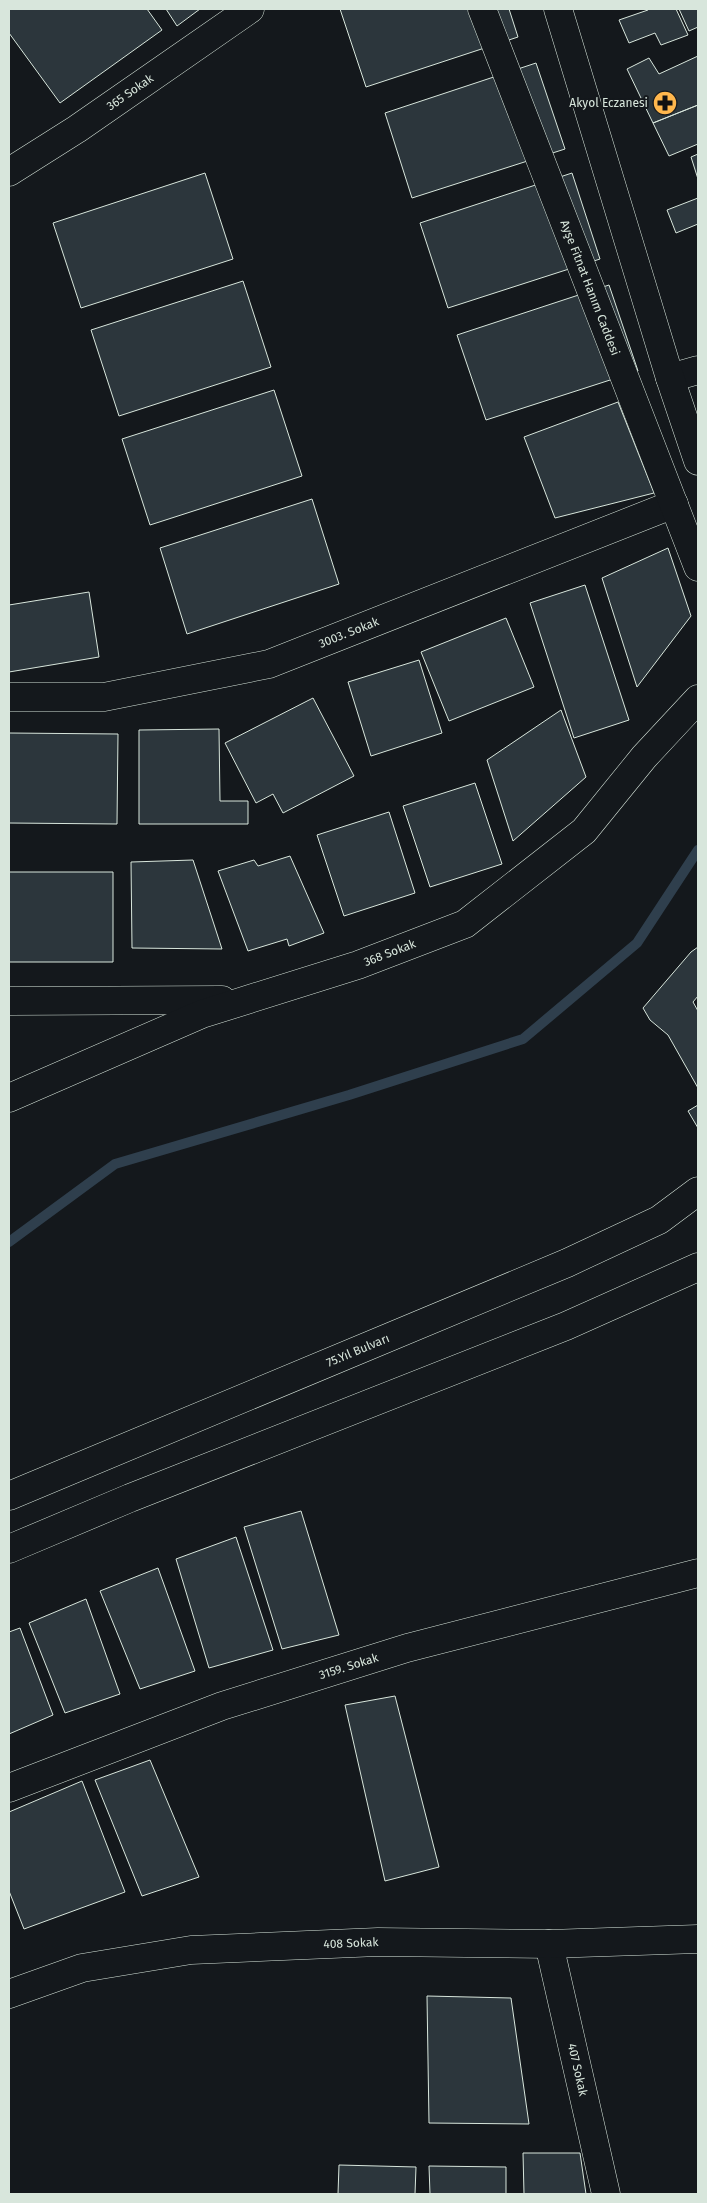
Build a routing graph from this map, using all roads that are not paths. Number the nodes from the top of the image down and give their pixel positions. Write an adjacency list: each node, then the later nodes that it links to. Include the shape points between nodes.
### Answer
1 (250, 9): 4 (street, 365 Sokak)
2 (482, 9): 8 (street, Ayşe Fitnat Hanım Caddesi)
3 (558, 9): 6 (street)
4 (9, 172)
5 (698, 370): 6 (street)
6 (670, 378): 7 (street)
7 (698, 461)
8 (674, 504): 9 (street, Ayşe Fitnat Hanım Caddesi); 10 (street, 3003. Sokak, via 269,664 104,697)
9 (698, 567)
10 (9, 697)
11 (698, 699): 12 (street, 368 Sokak, via 644,757 584,831 465,924 358,965)
12 (246, 1000): 13 (street); 14 (street, 368 Sokak, via 202,1014)
13 (9, 1001)
14 (9, 1098)
15 (698, 1191): 17 (street, 75.Yıl Bulvarı, via 659,1220 567,1263)
16 (698, 1267): 18 (street, via 566,1326)
17 (9, 1496)
18 (9, 1549)
19 (698, 1573): 20 (street, 3159. Sokak, via 407,1648 231,1703)
20 (9, 1788)
21 (698, 1939): 22 (street, 408 Sokak)
22 (549, 1944): 23 (street, 408 Sokak, via 378,1942 191,1950 82,1968); 24 (street, 407 Sokak)
23 (9, 1994)
24 (606, 2194)

